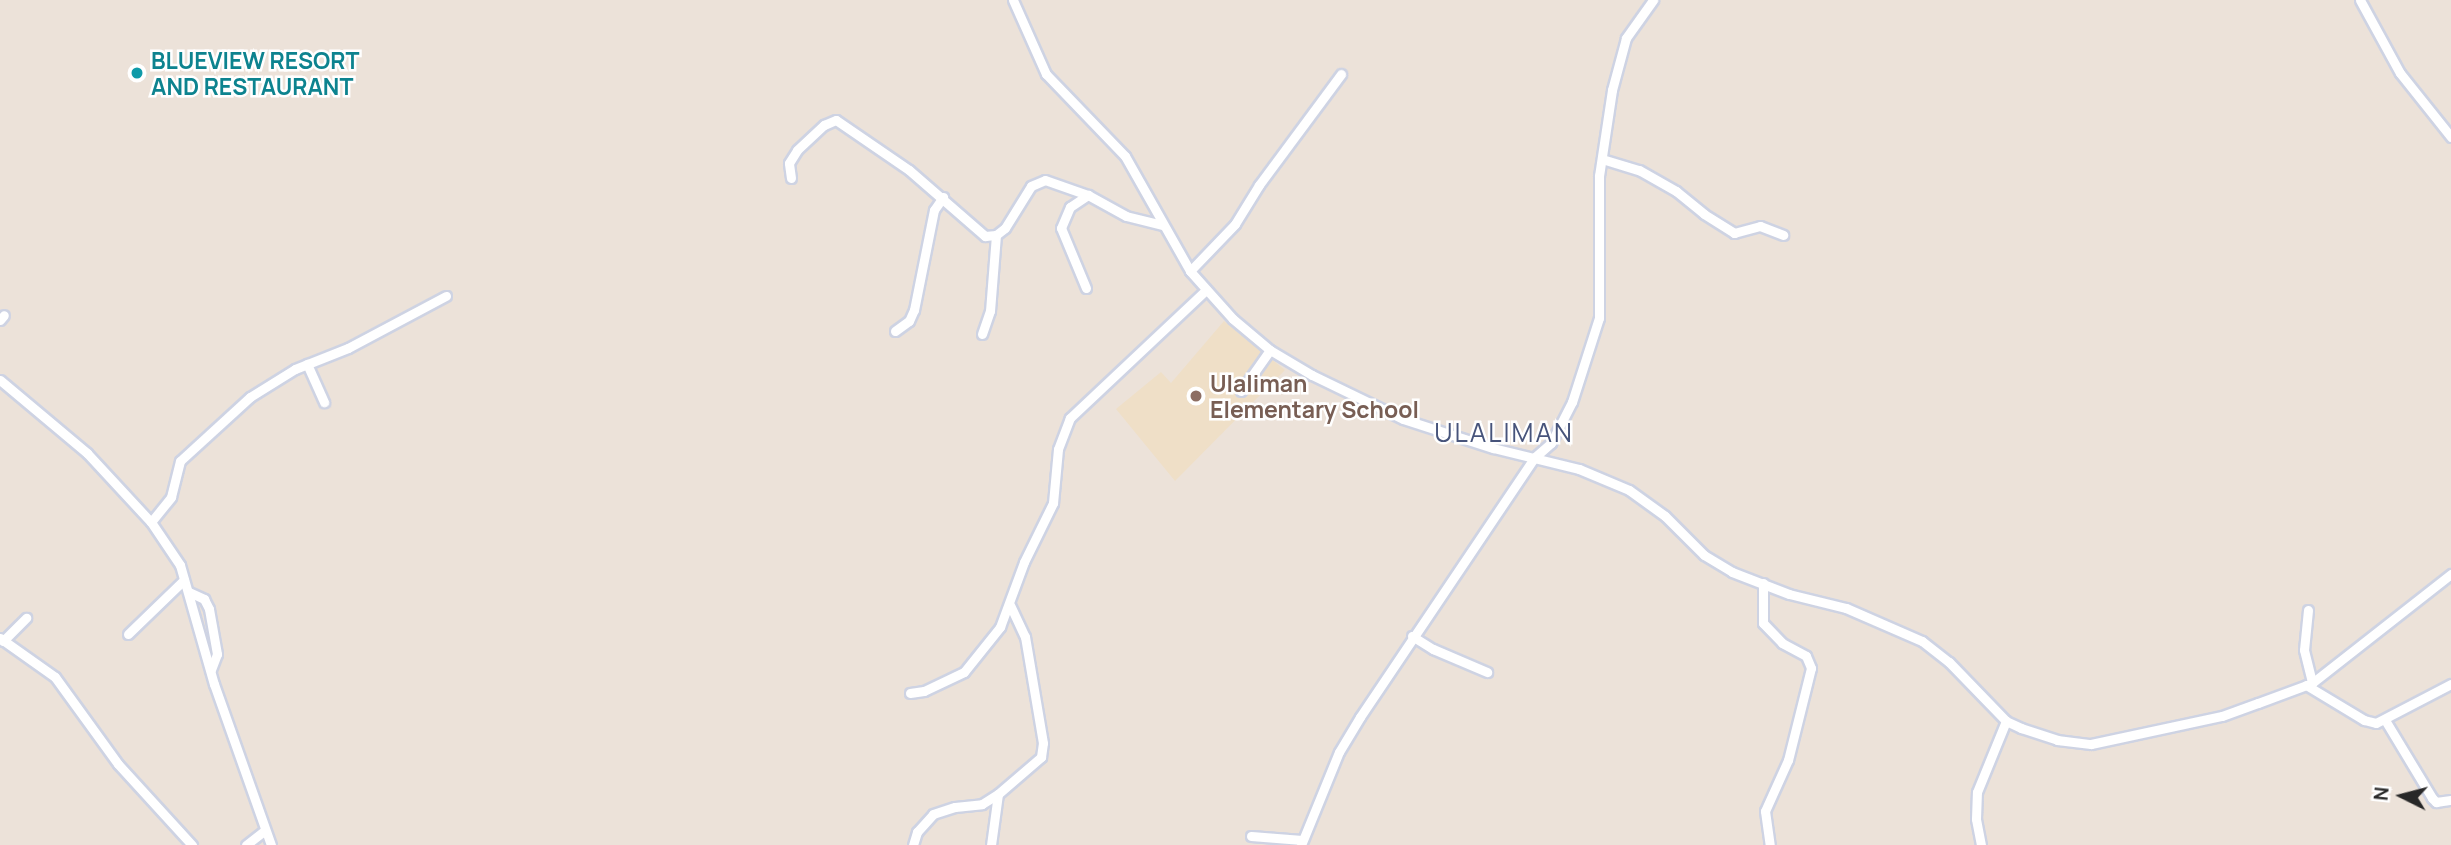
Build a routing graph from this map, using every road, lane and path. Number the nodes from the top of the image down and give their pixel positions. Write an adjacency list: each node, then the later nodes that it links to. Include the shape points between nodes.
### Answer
1 (1013, 0): 10 (street, via 1046,74 1125,156)
2 (1653, 0): 6 (street, via 1635,22 1619,59)
3 (2360, 0): 5 (street, via 2400,73)
4 (1341, 74): 13 (street, via 1235,224)
5 (2451, 138)
6 (1602, 159): 12 (street, via 1639,170 1734,233 1759,226); 24 (street, via 1599,318 1572,402 1551,443)
7 (791, 178): 9 (street, via 789,163 797,150 836,120)
8 (1088, 195): 10 (street, via 1126,216); 11 (street, via 1051,180 1035,182); 14 (street, via 1070,207 1060,228)
9 (943, 197): 11 (street, via 980,233); 17 (street, via 934,210 914,310 909,321)
10 (1162, 225): 13 (street)
11 (996, 235): 18 (street, via 990,312)
12 (1783, 235)
13 (1191, 271): 15 (street)
14 (1086, 288)
15 (1206, 290): 19 (street); 30 (street, via 1070,418 1058,449 1053,503 1024,562)
16 (446, 296): 20 (street, via 348,348)
17 (895, 331)
18 (982, 334)
19 (1270, 350): 22 (street); 24 (street, via 1312,376 1403,419)
20 (307, 364): 23 (street); 25 (street, via 250,397 195,445 176,469 171,497)
21 (0, 380): 25 (street, via 88,453)
22 (1241, 391)
23 (324, 401)
24 (1535, 457): 28 (street, via 1629,491 1665,516 1704,555); 34 (street)
25 (151, 522): 27 (street, via 180,565)
26 (2451, 574): 38 (street)
27 (184, 580): 29 (street); 33 (street)
28 (1763, 583): 42 (street, via 1846,608 1922,641); 53 (street, via 1761,619 1766,630 1806,656 1811,668 1788,760 1765,811)
29 (190, 592): 36 (street); 36 (street, via 204,599 209,609 217,654)
30 (1010, 605): 40 (street, via 1000,627 964,673); 43 (street, via 1025,637 1043,743 1041,757)
31 (2308, 610): 38 (street, via 2304,650)
32 (26, 618): 35 (street)
33 (128, 634)
34 (1412, 636): 37 (street); 47 (street, via 1339,752)
35 (2, 639): 48 (street, via 55,677 118,764)
36 (211, 670): 45 (street)
37 (1487, 672)
38 (2309, 684): 41 (street, via 2364,720); 42 (street, via 2222,716 2091,744 2057,740)
39 (2451, 684): 41 (street)
40 (910, 693)
41 (2385, 720): 44 (street, via 2432,798 2436,802)
42 (2006, 721): 54 (street, via 1977,792)
43 (998, 794): 51 (street, via 982,804 933,814 917,831); 52 (street)
44 (2451, 800)
45 (265, 830): 49 (street); 50 (street)
46 (1251, 836): 47 (street)
47 (1302, 843)
48 (192, 845)
49 (246, 845)
50 (271, 845)
51 (913, 845)
52 (991, 845)
53 (1769, 845)
54 (1981, 845)

